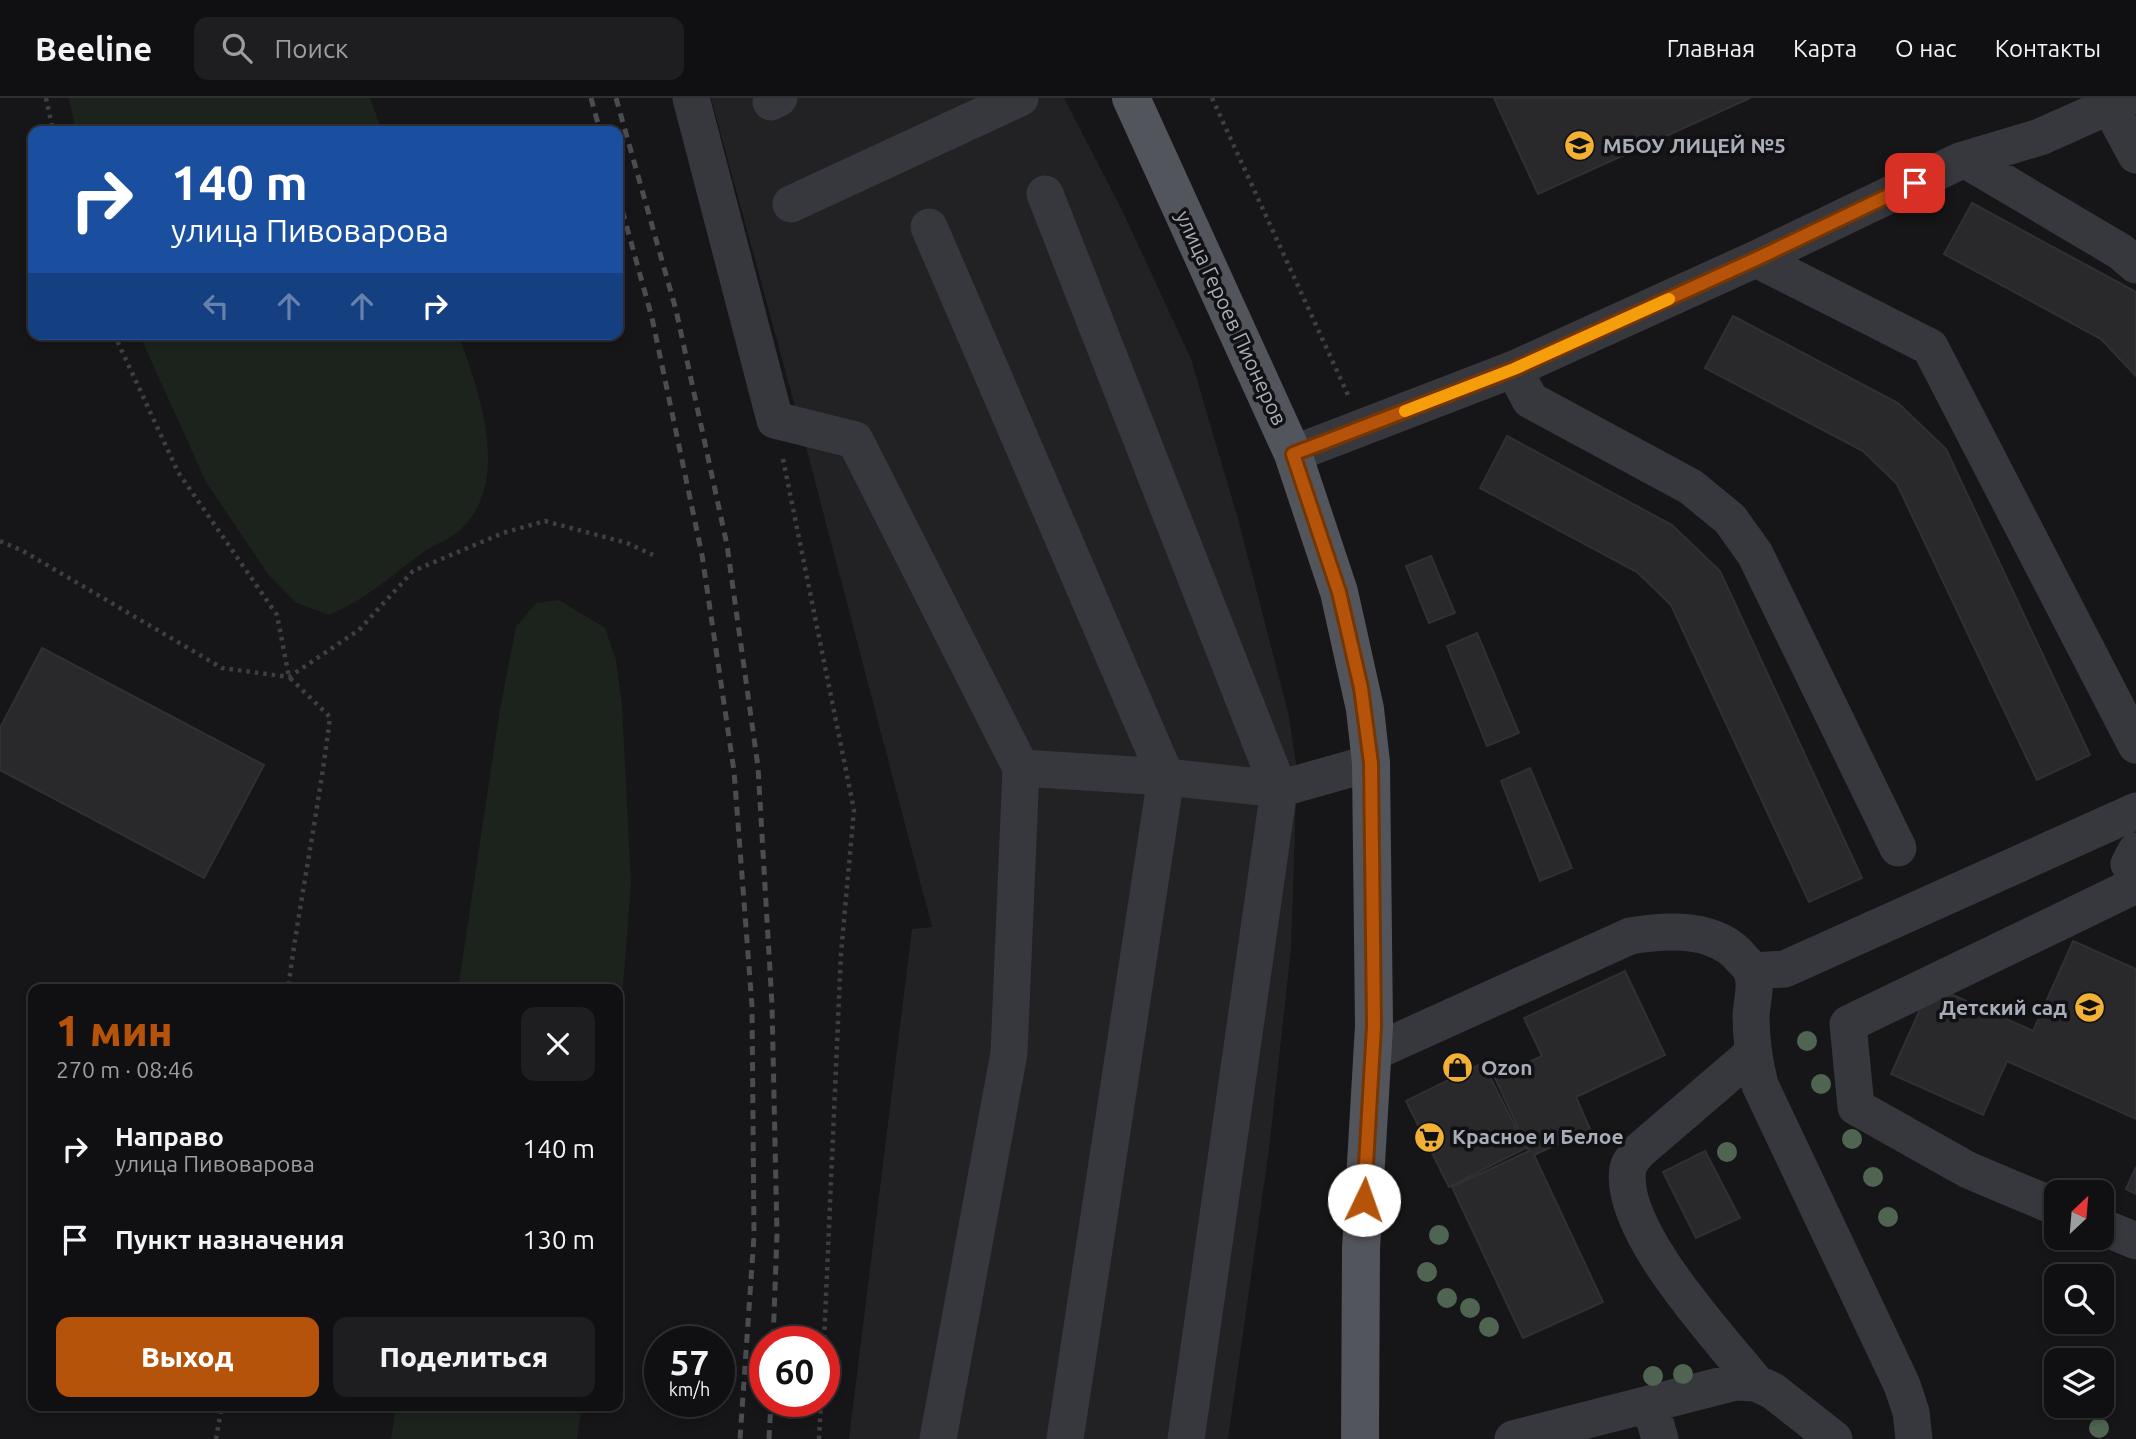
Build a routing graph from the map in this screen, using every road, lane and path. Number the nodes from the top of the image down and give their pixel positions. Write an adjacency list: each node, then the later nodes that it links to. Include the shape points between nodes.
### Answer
1 (46, 98): 7 (path)
2 (691, 98): 17 (street)
3 (1020, 98): 11 (street)
4 (1131, 98): 19 (main road, улица Героев Пионеров)
5 (1212, 98): 18 (path)
6 (2118, 101): 8 (street); 9 (street, via 2040,137)
7 (52, 126)
8 (2136, 155)
9 (1966, 160): 13 (street); 14 (street)
10 (1045, 194): 27 (street)
11 (791, 204)
12 (929, 227): 26 (street)
13 (1756, 259): 16 (street); 23 (street, via 1930,347)
14 (2136, 265)
15 (117, 340): 22 (path, via 178,472 277,615)
16 (1514, 369): 18 (street); 29 (street, via 1530,400 1691,488 1730,520 1755,554)
17 (775, 420): 25 (street, via 855,440); 41 (path, via 853,810 841,953)
18 (1363, 427): 19 (street)
19 (1293, 454): 24 (main road, улица Героев Пионеров, via 1342,603)
20 (0, 541): 22 (path, via 222,668)
21 (653, 555): 22 (path, via 627,543 545,521 503,533 414,571 359,630)
22 (289, 677): 34 (path, via 330,717)
23 (2136, 745)
24 (1371, 763): 27 (street); 35 (main road, улица Героев Пионеров)
25 (1021, 768): 26 (street); 48 (street, via 1009,1053)
26 (1166, 777): 27 (street); 49 (street)
27 (1279, 789): 50 (street)
28 (2136, 811): 33 (street, via 1785,969)
29 (1898, 848)
30 (2136, 851): 31 (street, via 2129,864)
31 (2136, 876)
32 (2136, 885): 37 (street, via 1848,1024 1856,1107 1968,1170)
33 (1752, 971): 35 (street, via 1722,942 1704,935 1657,931 1629,936); 36 (street)
34 (289, 984)
35 (1372, 1053): 40 (main road, улица Героев Пионеров)
36 (1752, 1054): 42 (street, via 1639,1151 1628,1166 1628,1187 1637,1219 1666,1272); 56 (street, via 1760,1085 1902,1385)
37 (2044, 1202)
38 (2114, 1232): 39 (street)
39 (2136, 1241)
40 (1361, 1249): 51 (main road); 52 (main road)
41 (825, 1326)
42 (1756, 1383): 43 (street, via 1735,1382); 55 (street, via 1773,1391)
43 (1650, 1404): 53 (street); 54 (street)
44 (221, 1411): 46 (path)
45 (821, 1417): 47 (path)
46 (216, 1439)
47 (820, 1439)
48 (938, 1439)
49 (1065, 1439)
50 (1186, 1439)
51 (1336, 1439)
52 (1360, 1439)
53 (1513, 1439)
54 (1660, 1439)
55 (1833, 1439)
56 (1914, 1439)

